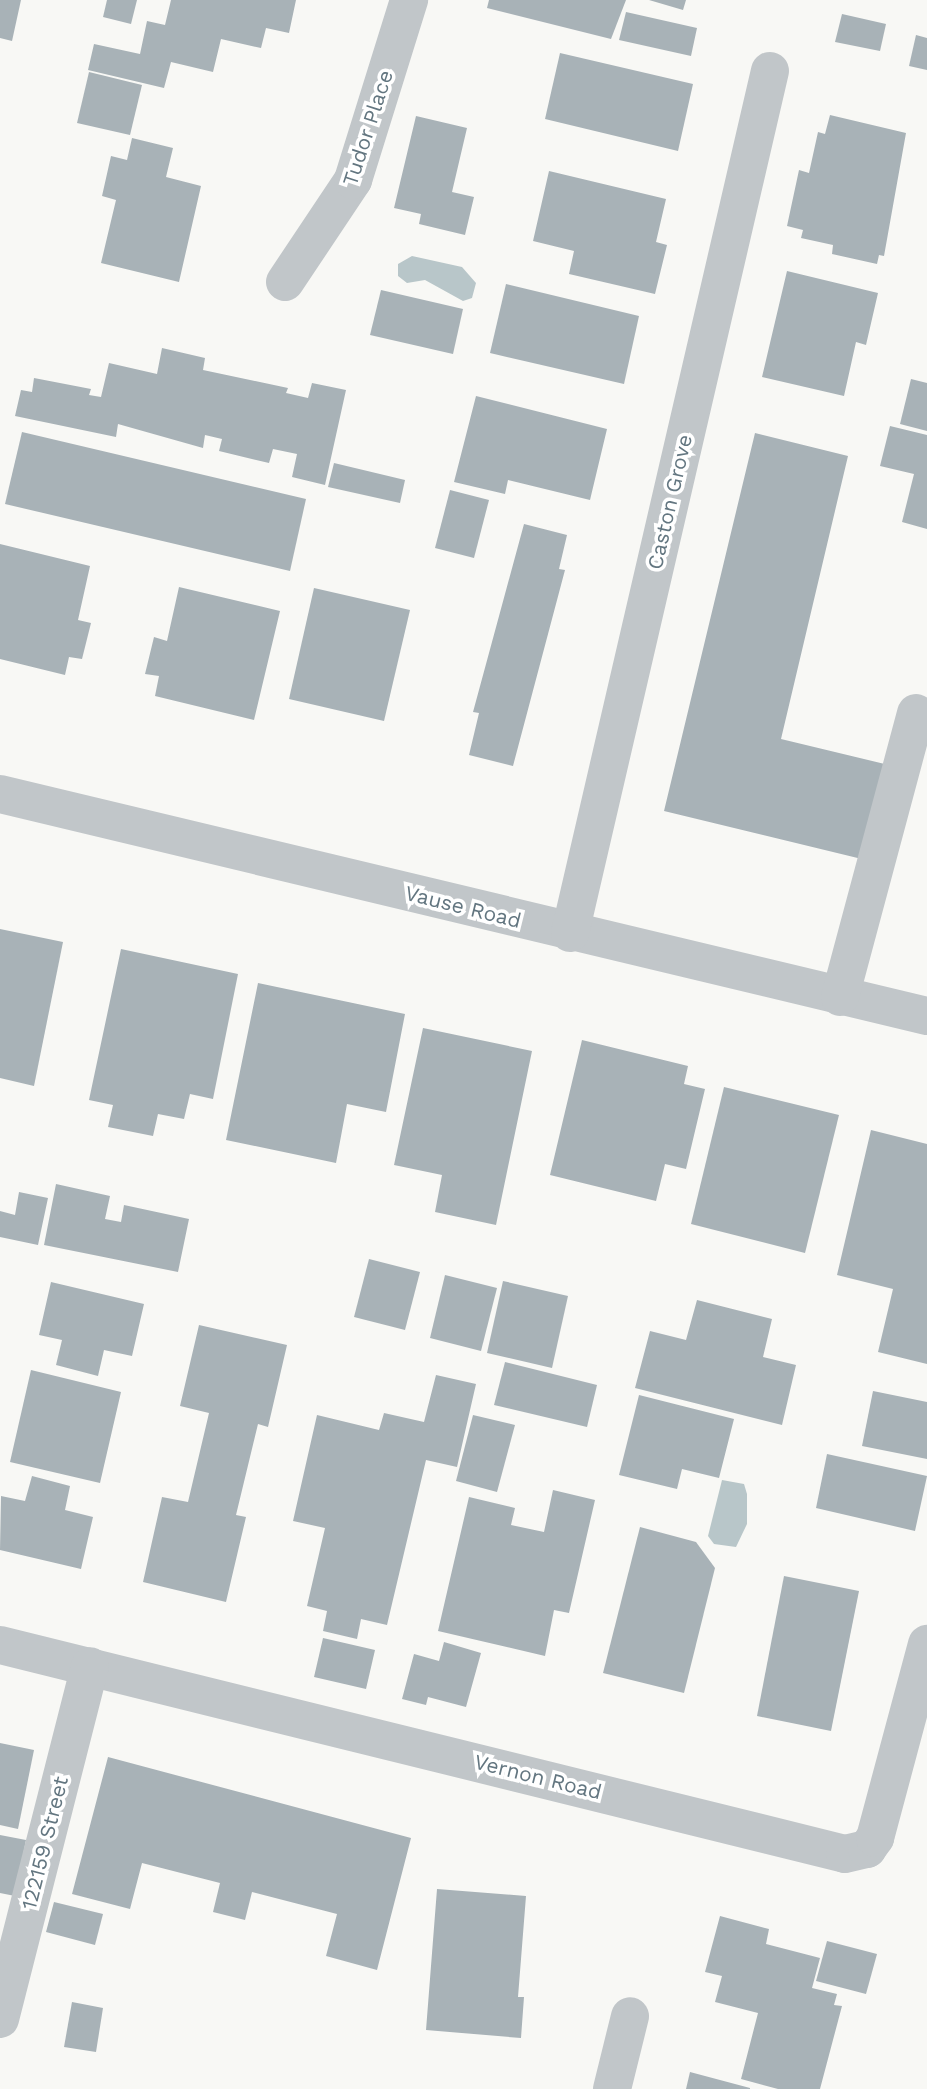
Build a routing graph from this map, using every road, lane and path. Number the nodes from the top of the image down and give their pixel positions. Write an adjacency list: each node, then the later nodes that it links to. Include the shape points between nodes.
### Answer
1 (409, 0): 3 (street, Tudor Place, via 353,180)
2 (770, 71): 6 (street, Caston Grove)
3 (285, 282)
4 (916, 713): 7 (street)
5 (0, 794): 6 (street, Vause Road)
6 (570, 933): 7 (street, Vause Road)
7 (840, 997): 8 (street, Vause Road)
8 (927, 1016)
9 (927, 1644): 11 (street, Vernon Road, via 875,1838 867,1849 845,1854)
10 (0, 1645): 11 (street, Vernon Road)
11 (90, 1666): 13 (street, 122159 Street)
12 (629, 2016): 14 (street)
13 (0, 2019)
14 (612, 2089)

